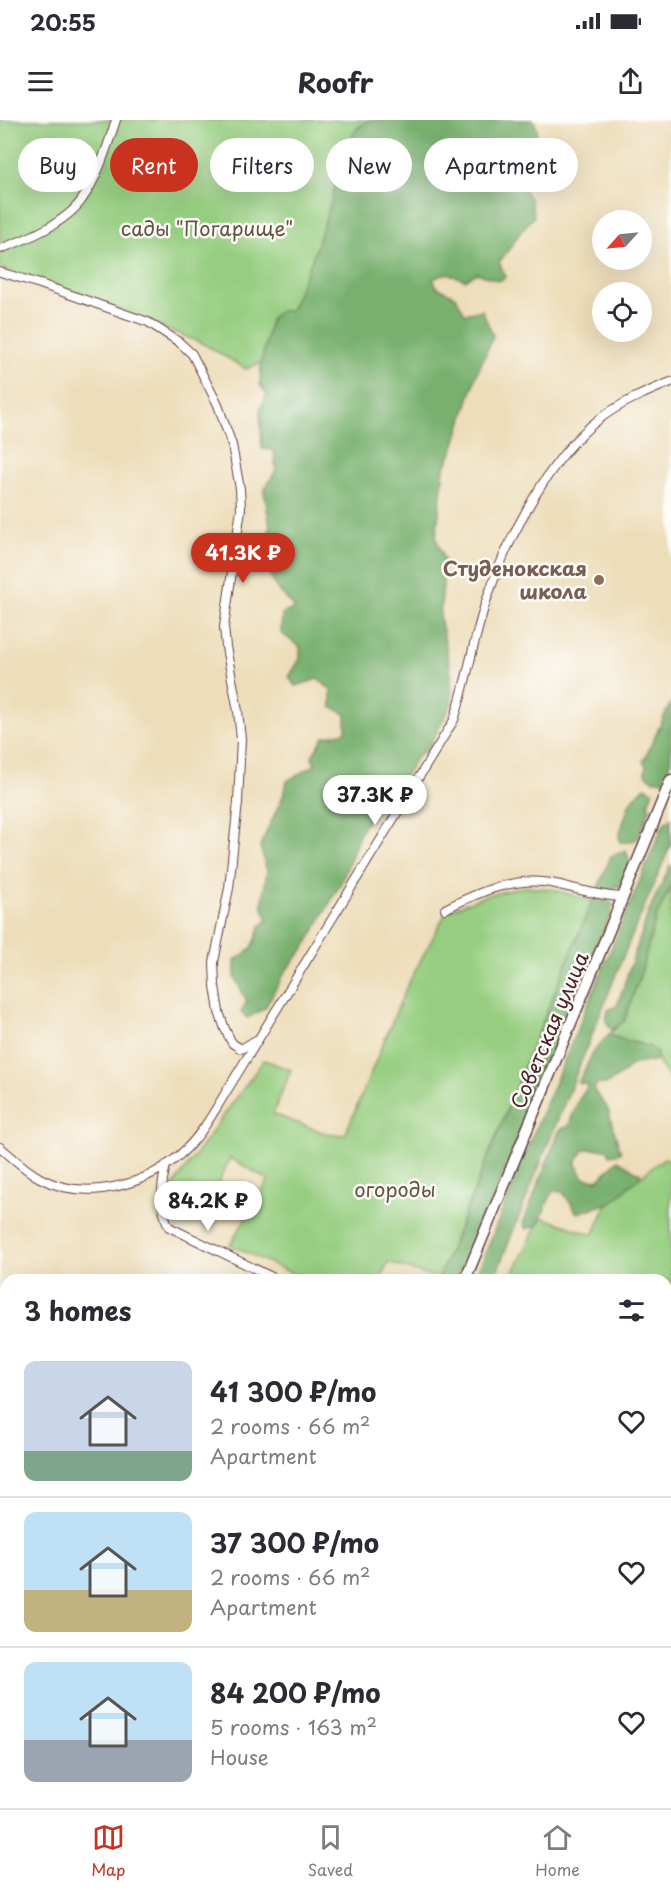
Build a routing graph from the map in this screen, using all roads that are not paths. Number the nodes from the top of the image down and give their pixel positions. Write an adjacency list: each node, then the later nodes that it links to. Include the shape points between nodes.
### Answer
1 (116, 120): 2 (street, via 83,199 36,235)
2 (0, 249)
3 (0, 272): 9 (street, via 148,322 179,342 192,354 204,376 232,445 241,509 224,627 241,749 229,888 214,962 215,986 219,1012 232,1043 242,1049)
4 (671, 382): 9 (street, via 597,421 562,456 545,480 507,549 489,592 454,720)
5 (671, 780): 6 (street, Советская улица)
6 (668, 797): 7 (street, Советская улица)
7 (623, 897): 8 (street, via 549,883 520,882 498,886); 13 (street, Советская улица)
8 (445, 909)
9 (259, 1038): 11 (street, via 205,1126)
10 (0, 1147): 11 (street, via 40,1178 72,1189 135,1182)
11 (166, 1165): 12 (street, via 162,1200 169,1227)
12 (266, 1274)
13 (467, 1274)

